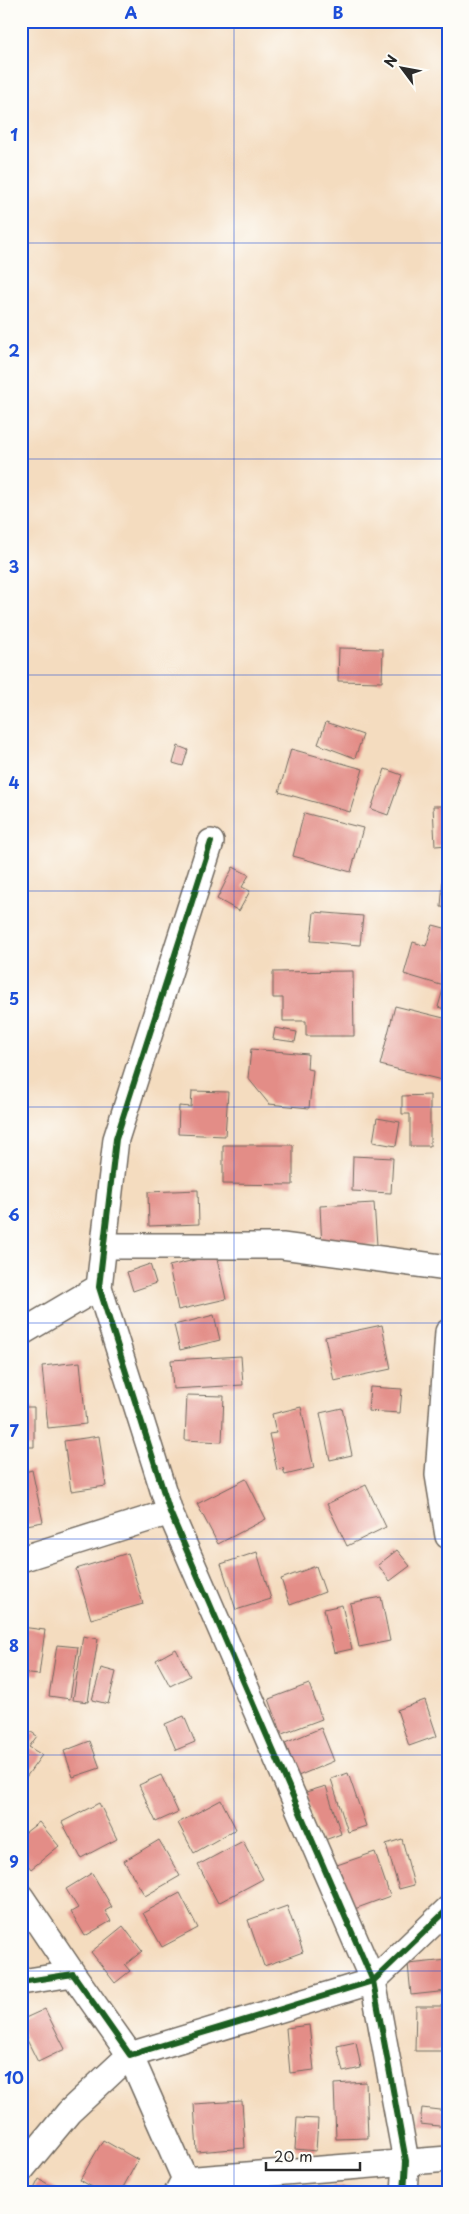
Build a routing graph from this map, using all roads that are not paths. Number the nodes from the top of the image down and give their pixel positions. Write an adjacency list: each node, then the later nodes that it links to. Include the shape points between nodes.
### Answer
1 (211, 842): 2 (street, via 116,1139)
2 (104, 1246): 3 (street, via 282,1246); 4 (street)
3 (448, 1268)
4 (99, 1287): 6 (street); 7 (street)
5 (448, 1332): 8 (street, via 438,1474)
6 (21, 1333)
7 (170, 1512): 9 (street); 13 (street)
8 (448, 1536)
9 (21, 1559)
10 (21, 1897): 12 (street)
11 (448, 1909): 13 (street)
12 (74, 1974): 14 (street); 15 (street)
13 (373, 1981): 15 (street); 17 (street)
14 (21, 1982)
15 (130, 2055): 18 (street, via 69,2112); 19 (street)
16 (448, 2159): 17 (street)
17 (406, 2161): 19 (street); 20 (street)
18 (21, 2170)
19 (184, 2189)
20 (404, 2193)

